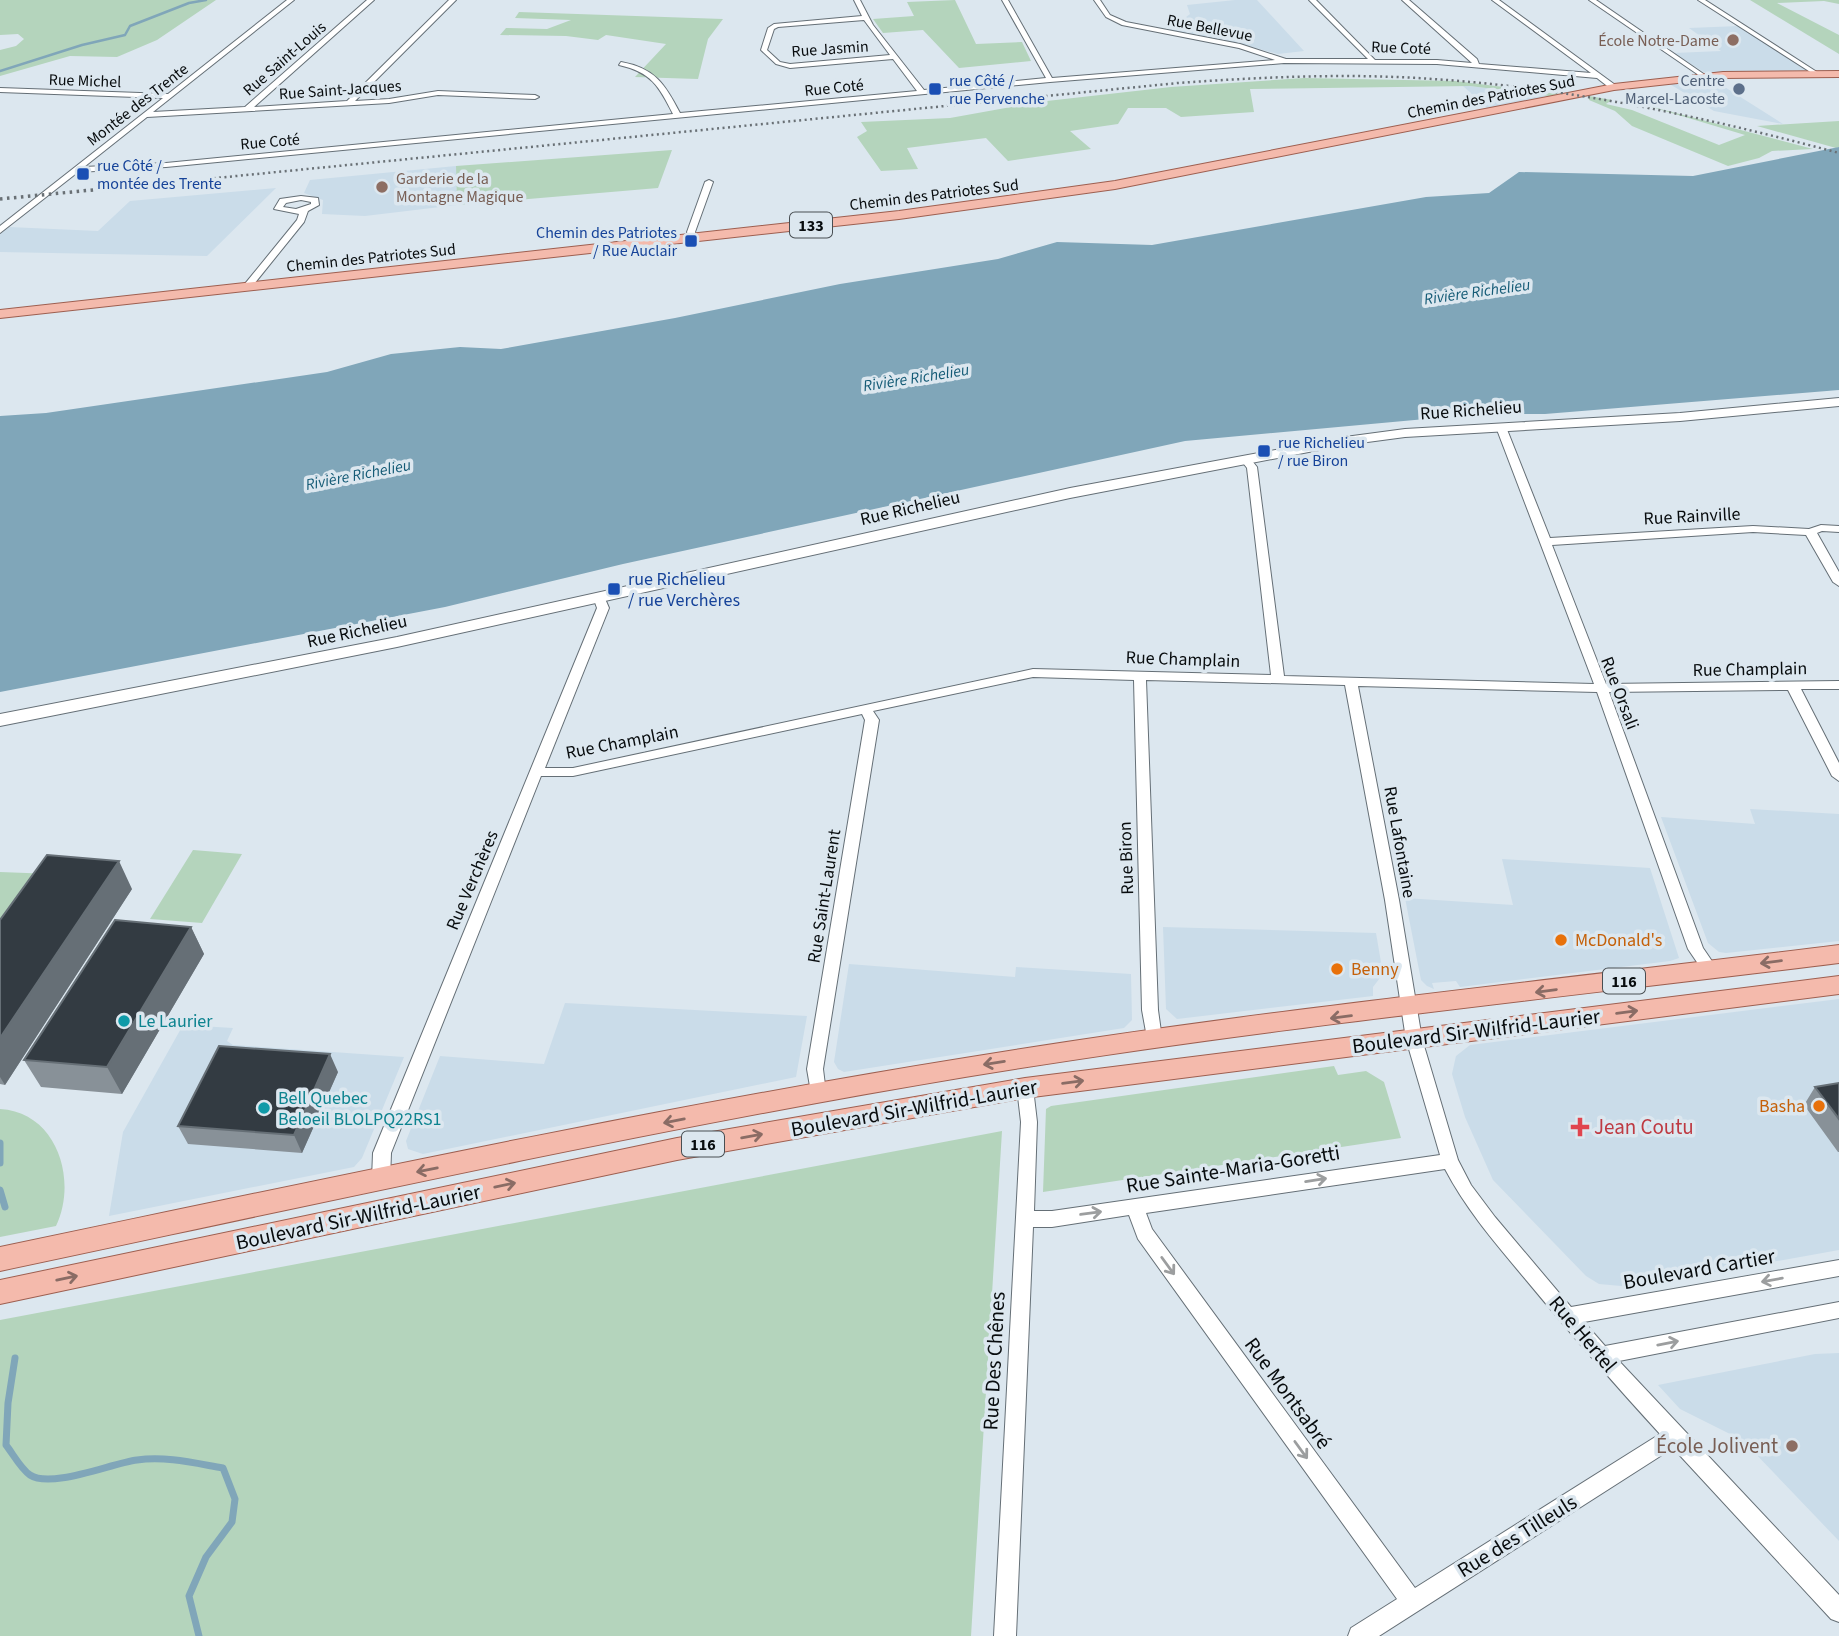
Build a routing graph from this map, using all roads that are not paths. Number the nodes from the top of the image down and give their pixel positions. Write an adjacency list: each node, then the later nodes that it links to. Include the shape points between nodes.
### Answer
1 (291, 0): 26 (street, Montée des Trente)
2 (371, 0): 29 (street, Rue Saint-Louis)
3 (453, 0): 28 (street)
4 (857, 0): 12 (street)
5 (1005, 0): 22 (street)
6 (1097, 0): 15 (street, Rue Bellevue, via 1108,16 1124,24 1240,46)
7 (1312, 0): 14 (street)
8 (1405, 0): 17 (street)
9 (1494, 0): 20 (street)
10 (1592, 0): 21 (street)
11 (1701, 0): 18 (street)
12 (866, 18): 13 (street); 13 (street, Rue Jasmin, via 776,25 764,50 779,63 793,66)
13 (895, 57): 25 (street)
14 (1371, 60): 15 (street, Rue Coté); 17 (street, Rue Coté)
15 (1284, 61): 22 (street, Rue Coté)
16 (621, 64): 31 (street, via 648,71 665,90)
17 (1476, 65): 20 (street, Rue Coté)
18 (1817, 74): 19 (main road, 133); 21 (main road, 133)
19 (1839, 74)
20 (1596, 76): 23 (street)
21 (1704, 77): 23 (main road, 133)
22 (1050, 80): 25 (street, Rue Coté)
23 (1614, 87): 36 (main road, Chemin des Patriotes Sud / 133, via 1100,188)
24 (0, 90): 26 (street, Rue Michel)
25 (922, 92): 31 (street, Rue Coté)
26 (170, 96): 30 (street, Montée des Trente)
27 (535, 97): 28 (street, Rue Saint-Jacques, via 438,93)
28 (348, 104): 29 (street, Rue Saint-Jacques)
29 (247, 109): 30 (street, Rue Saint-Jacques)
30 (146, 115): 32 (street, Montée des Trente)
31 (678, 116): 32 (street, Rue Coté)
32 (76, 170): 35 (street, Montée des Trente)
33 (709, 182): 36 (street)
34 (304, 211): 37 (street)
35 (0, 229)
36 (692, 237): 37 (main road, Chemin des Patriotes Sud / 133)
37 (247, 287): 38 (main road, Chemin des Patriotes Sud / 133)
38 (0, 314)
39 (1839, 402): 40 (main road, Rue Richelieu)
40 (1502, 427): 41 (main road, Rue Richelieu, via 1380,436); 44 (street, Rue Orsali)
41 (1245, 459): 46 (main road, Rue Richelieu); 48 (street, via 1252,467)
42 (1839, 528): 43 (street, Rue Rainville)
43 (1810, 532): 44 (street, Rue Rainville, via 1740,530); 45 (street)
44 (1546, 542): 52 (street, Rue Orsali)
45 (1839, 582)
46 (600, 597): 54 (main road, Rue Richelieu, via 370,648); 55 (street, Rue Verchères, via 603,608)
47 (1140, 676): 48 (street, Rue Champlain); 53 (street, Rue Champlain, via 1033,673); 61 (street, Rue Biron)
48 (1278, 679): 49 (street, Rue Champlain)
49 (1351, 682): 52 (street, Rue Champlain); 60 (street, Rue Lafontaine)
50 (1791, 685): 51 (street, Rue Champlain); 52 (street, Rue Champlain); 56 (street)
51 (1839, 685)
52 (1600, 688): 58 (street, Rue Orsali, via 1696,949)
53 (865, 708): 55 (street, Rue Champlain, via 573,772); 64 (street, Rue Saint-Laurent, via 872,720 815,1069)
54 (0, 720)
55 (537, 772): 66 (street, Rue Verchères, via 382,1153)
56 (1839, 776)
57 (1839, 954): 58 (main road, Boulevard Sir-Wilfrid-Laurier / 116, one-way to 58)
58 (1710, 970): 60 (main road, Boulevard Sir-Wilfrid-Laurier / 116, one-way to 60)
59 (1839, 985): 62 (main road, Boulevard Sir-Wilfrid-Laurier / 116, one-way to 59)
60 (1409, 1009): 61 (main road, Boulevard Sir-Wilfrid-Laurier / 116, one-way to 61); 62 (street, Rue Hertel)
61 (1154, 1039): 64 (main road, Boulevard Sir-Wilfrid-Laurier / 116, one-way to 64)
62 (1414, 1039): 63 (main road, Boulevard Sir-Wilfrid-Laurier / 116, one-way to 62); 65 (street, Rue Hertel)
63 (1025, 1088): 68 (street, Rue Des Chênes, via 1029,1122); 71 (main road, Boulevard Sir-Wilfrid-Laurier / 116, one-way to 63, via 677,1149)
64 (818, 1093): 66 (main road, Boulevard Sir-Wilfrid-Laurier / 116, one-way to 66)
65 (1450, 1161): 67 (street, Rue Sainte-Maria-Goretti, one-way to 65); 73 (street, Rue Hertel, via 1465,1191)
66 (381, 1179): 69 (main road, Boulevard Sir-Wilfrid-Laurier / 116)
67 (1135, 1207): 68 (street, Rue Sainte-Maria-Goretti, one-way to 67); 76 (street, Rue Montsabré, one-way to 76, via 1144,1233)
68 (1023, 1219): 78 (street, Rue Des Chênes)
69 (0, 1259)
70 (1839, 1268): 73 (street, Boulevard Cartier, one-way to 73)
71 (0, 1292)
72 (1839, 1310): 74 (street, one-way to 72)
73 (1567, 1316): 74 (street, Rue Hertel)
74 (1601, 1356): 75 (street, Rue Hertel)
75 (1674, 1436): 76 (street, Rue des Tilleuls); 77 (street, Rue Hertel)
76 (1412, 1602): 79 (street, Rue des Tilleuls)
77 (1839, 1611)
78 (1005, 1636)
79 (1359, 1636)

